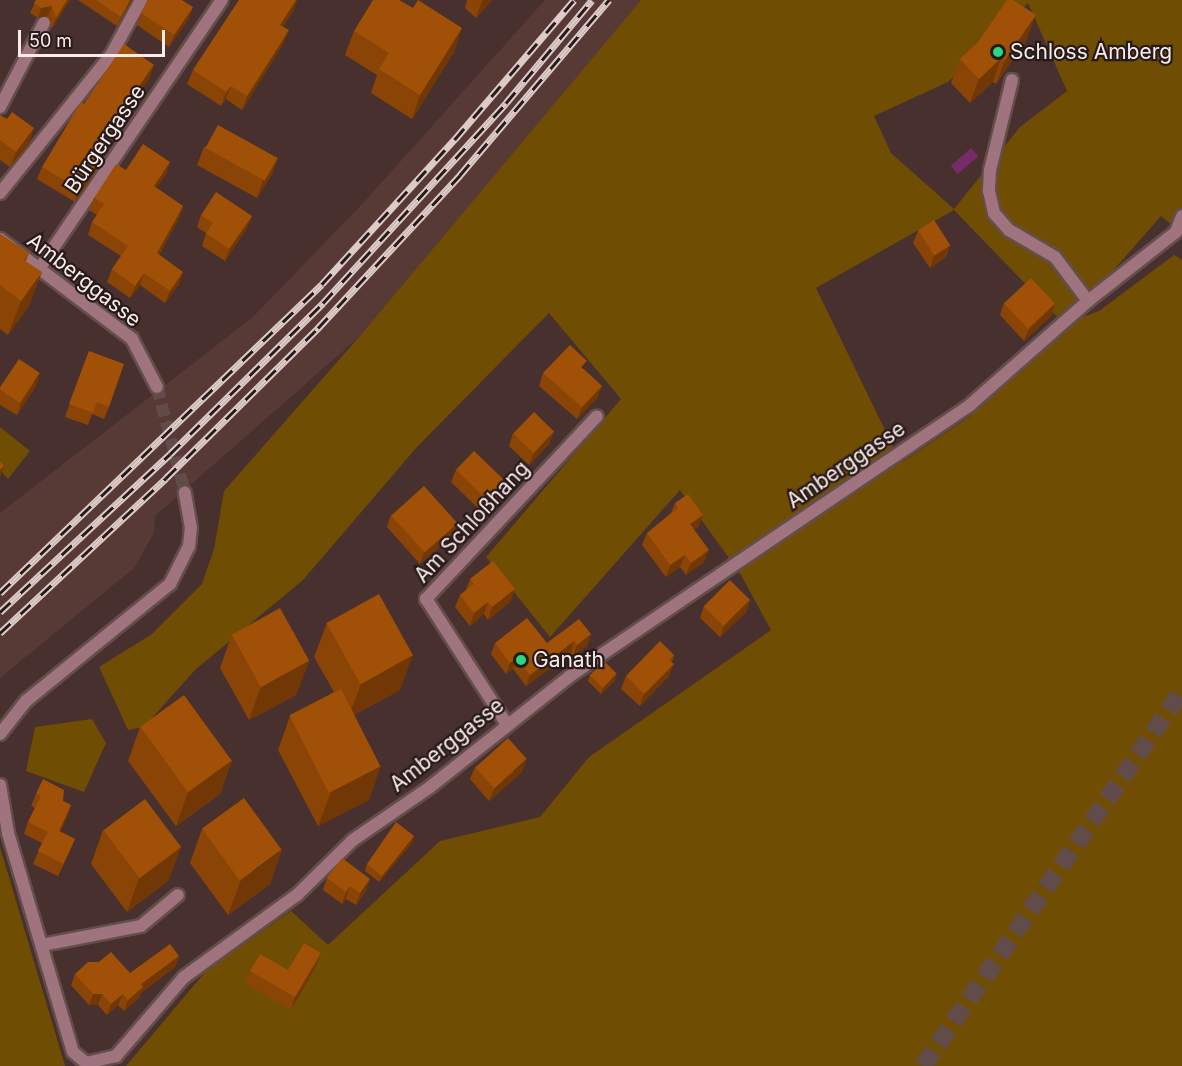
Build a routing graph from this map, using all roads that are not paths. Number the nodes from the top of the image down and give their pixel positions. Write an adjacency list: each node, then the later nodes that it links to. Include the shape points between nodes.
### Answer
1 (141, 0): 6 (street, via 111,55)
2 (222, 0): 9 (street, Bürgergasse)
3 (44, 23): 5 (street)
4 (1012, 80): 10 (street, via 990,170 994,213 1009,230 1055,257)
5 (0, 107)
6 (0, 193)
7 (1182, 216): 10 (street, Amberggasse, via 1176,232)
8 (0, 239): 9 (street, Amberggasse)
9 (39, 269): 11 (street, Amberggasse, via 132,339)
10 (1088, 301): 14 (street, Amberggasse, via 970,405 707,581)
11 (157, 387)
12 (597, 416): 14 (street, Am Schloßhang, via 426,599)
13 (185, 493): 15 (street, via 189,546 170,584 26,701)
14 (506, 723): 19 (street, Amberggasse, via 430,787 353,840 297,895 184,977 116,1056)
15 (0, 734)
16 (0, 785): 18 (street, Amberggasse, via 8,833)
17 (178, 895): 18 (street, via 141,926)
18 (42, 945): 19 (street, Amberggasse, via 73,1052)
19 (85, 1065)

